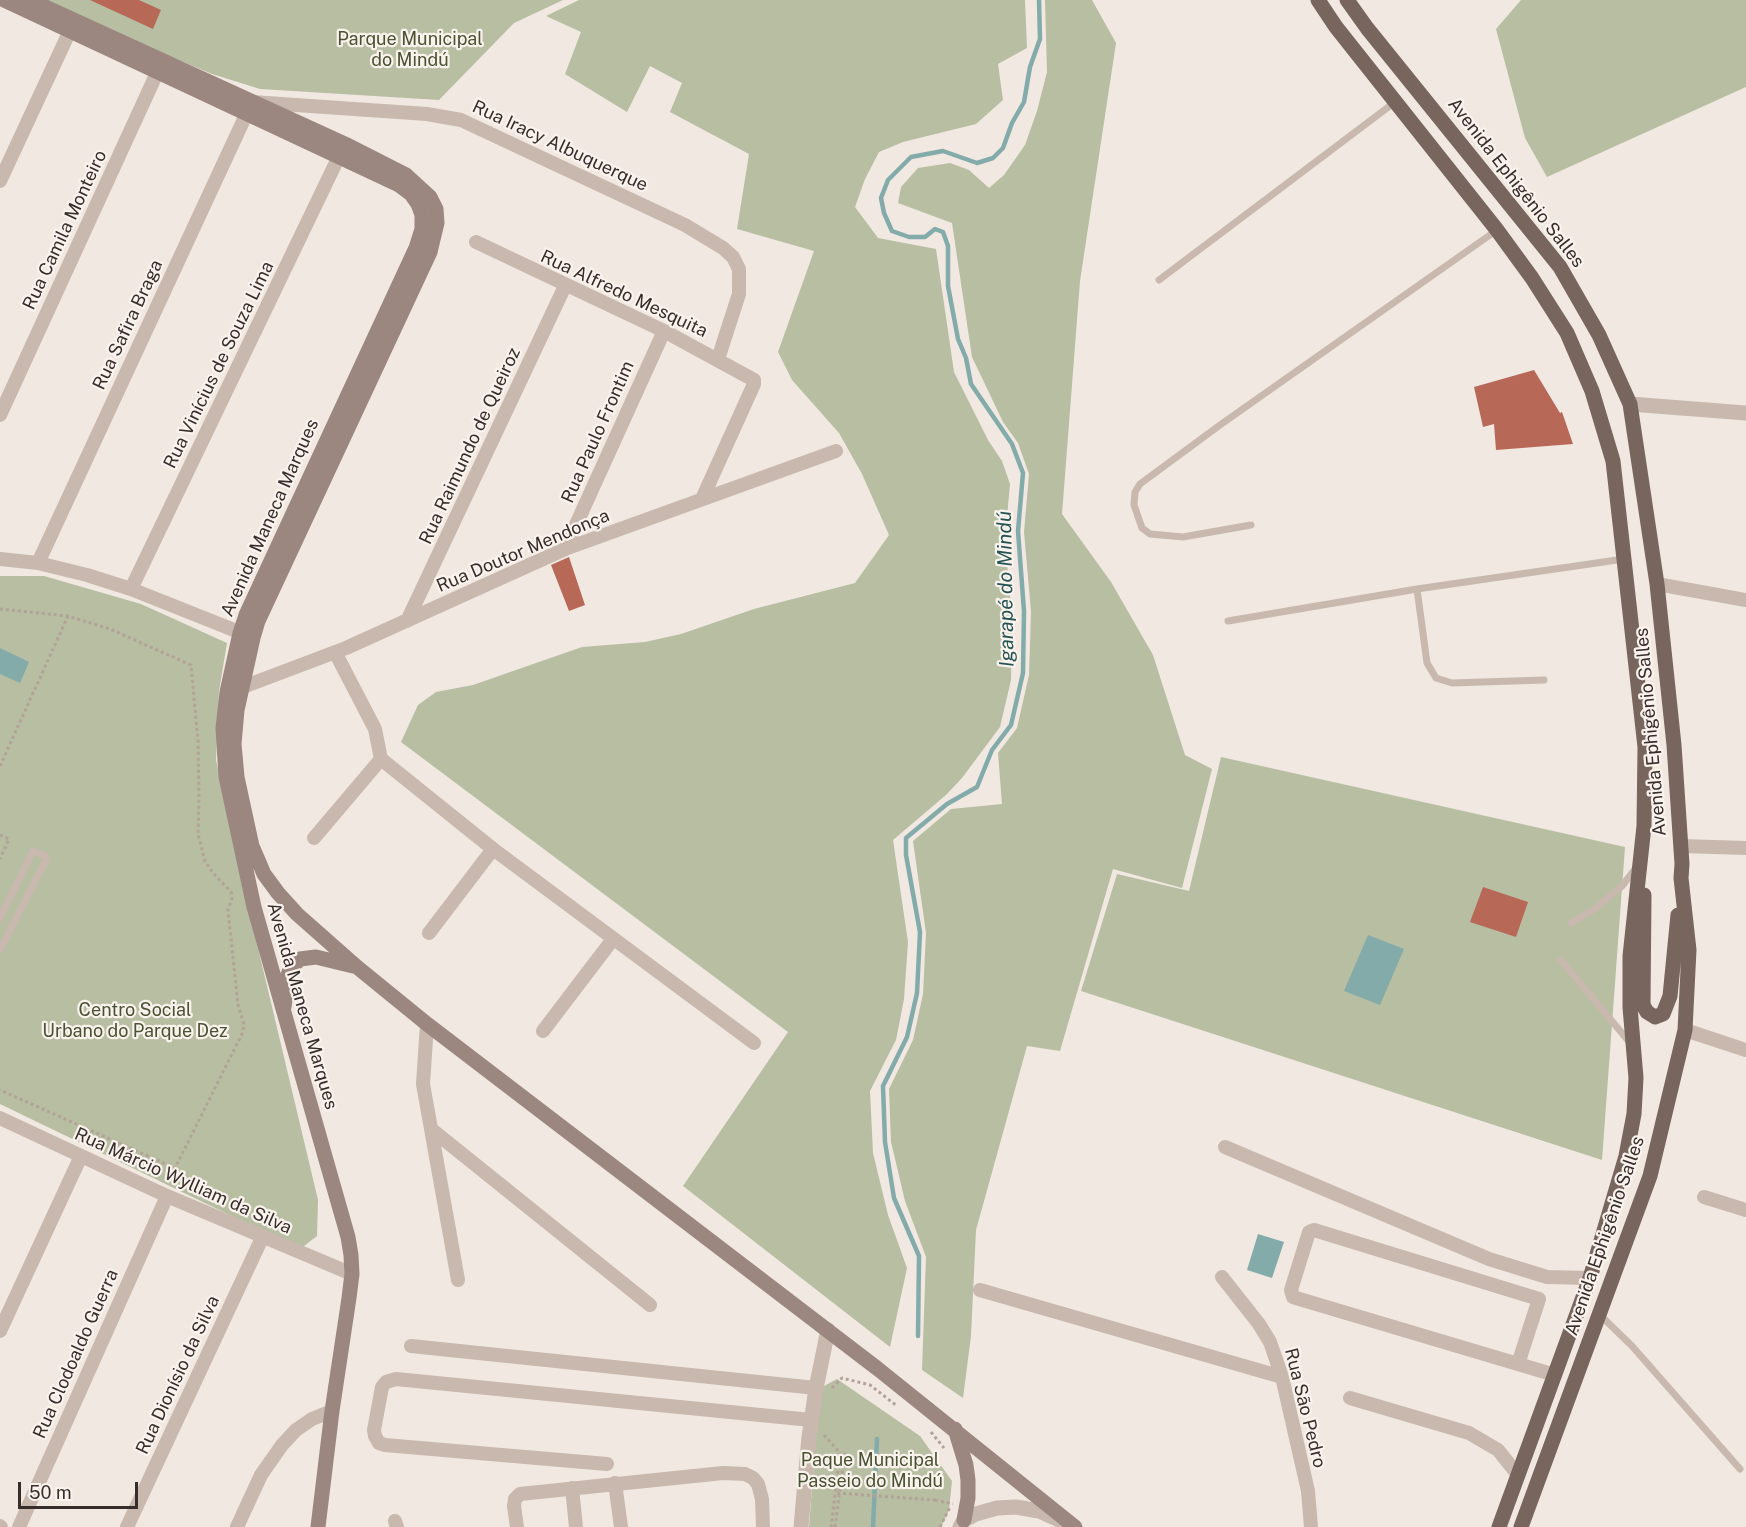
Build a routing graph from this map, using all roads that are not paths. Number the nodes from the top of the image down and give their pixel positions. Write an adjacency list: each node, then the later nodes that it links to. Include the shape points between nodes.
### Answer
1 (4, 0): 5 (main road, Avenida Maneca Marques)
2 (30, 0): 5 (main road, Avenida Maneca Marques)
3 (1318, 0): 7 (main road, Avenida Ephigênio Salles)
4 (1347, 0): 17 (main road, Avenida Ephigênio Salles, via 1560,267 1599,334)
5 (72, 26): 6 (main road, Avenida Maneca Marques); 10 (street)
6 (160, 66): 8 (main road, Avenida Maneca Marques); 19 (street, Rua Camila Monteiro)
7 (1395, 102): 11 (main road, Avenida Ephigênio Salles); 13 (lane)
8 (249, 108): 9 (main road, Avenida Maneca Marques); 16 (street, Rua Iracy Albuquerque, via 441,115 461,120 685,225 723,248 739,269 739,294); 26 (street, Rua Safira Braga)
9 (342, 150): 28 (street, Rua Vinícius de Souza Lima); 33 (main road, Avenida Maneca Marques, via 411,194 422,215 422,229 253,598)
10 (0, 180)
11 (1497, 230): 22 (lane, via 1220,425 1140,484 1135,492 1134,505 1142,528 1150,534 1183,537); 24 (main road, Avenida Ephigênio Salles, via 1567,333 1592,391 1613,461)
12 (476, 242): 14 (street, Rua Alfredo Mesquita)
13 (1159, 280)
14 (565, 286): 15 (street, Rua Alfredo Mesquita); 31 (street, Rua Raimundo de Queiroz)
15 (664, 331): 16 (street, Rua Alfredo Mesquita); 23 (street, Rua Paulo Frontim)
16 (718, 359): 21 (street, Rua Alfredo Mesquita, via 754,382)
17 (1630, 404): 18 (street); 27 (main road, Avenida Ephigênio Salles)
18 (1746, 413)
19 (0, 416)
20 (836, 451): 21 (street, Rua Doutor Mendonça)
21 (702, 499): 23 (street, Rua Doutor Mendonça)
22 (1251, 525)
23 (565, 549): 31 (street, Rua Doutor Mendonça)
24 (1624, 559): 29 (lane); 38 (main road, Avenida Ephigênio Salles, via 1645,747)
25 (0, 560): 26 (street)
26 (38, 563): 28 (street)
27 (1657, 584): 30 (street); 40 (main road, Avenida Ephigênio Salles)
28 (131, 589): 33 (street)
29 (1417, 589): 32 (lane); 35 (lane, via 1427,663 1436,678 1452,683)
30 (1746, 600)
31 (407, 621): 34 (street, Rua Doutor Mendonça)
32 (1228, 621)
33 (246, 635): 36 (main road, Avenida Maneca Marques)
34 (335, 652): 36 (street, Rua Doutor Mendonça); 37 (street, via 375,729)
35 (1544, 680)
36 (234, 690): 51 (main road, Avenida Maneca Marques, via 237,777 257,859 264,874 297,914); 52 (main road, Avenida Maneca Marques, via 223,728 226,777 254,907)
37 (381, 759): 39 (street); 42 (street)
38 (1644, 826): 43 (main road, Avenida Ephigênio Salles); 44 (main road, via 1643,1005 1655,1017 1663,1014 1670,996)
39 (314, 838)
40 (1681, 846): 41 (street); 44 (main road, Avenida Ephigênio Salles)
41 (1746, 848)
42 (493, 849): 47 (street); 48 (street)
43 (1639, 863): 46 (lane, via 1622,886); 57 (main road, Avenida Ephigênio Salles, via 1629,956)
44 (1681, 878): 54 (main road, Avenida Ephigênio Salles, via 1689,950)
45 (0, 918): 49 (lane, via 33,851 46,856)
46 (1571, 923)
47 (429, 933)
48 (613, 939): 55 (street); 56 (street)
49 (0, 950)
50 (1562, 960): 57 (lane)
51 (357, 967): 52 (main road, via 316,957 295,962 288,975); 53 (main road, Avenida Maneca Marques)
52 (283, 1013): 67 (main road, Avenida Maneca Marques, via 348,1237)
53 (428, 1024): 60 (street, via 423,1084); 74 (main road, Avenida Maneca Marques)
54 (1685, 1030): 58 (street); 73 (main road, Avenida Ephigênio Salles, via 1650,1176)
55 (543, 1031)
56 (754, 1043)
57 (1634, 1049): 69 (main road, Avenida Ephigênio Salles, via 1634,1114 1626,1156)
58 (1746, 1050)
59 (0, 1118): 62 (street, Rua Márcio Wylliam da Silva)
60 (431, 1129): 70 (street); 72 (street)
61 (1225, 1147): 69 (street, via 1489,1259 1547,1277)
62 (81, 1156): 63 (street, Rua Márcio Wylliam da Silva); 75 (street)
63 (167, 1196): 66 (street, Rua Márcio Wylliam da Silva); 91 (street, Rua Clodoaldo Guerra)
64 (1704, 1197): 65 (street)
65 (1746, 1210)
66 (262, 1238): 67 (street, Rua Márcio Wylliam da Silva); 92 (street, Rua Dionísio da Silva)
67 (352, 1274): 82 (main road, Avenida Maneca Marques)
68 (1222, 1277): 79 (street, Rua São Pedro, via 1265,1334)
69 (1590, 1278): 78 (main road, Avenida Ephigênio Salles)
70 (458, 1280)
71 (980, 1290): 79 (street)
72 (650, 1305)
73 (1599, 1314): 86 (lane); 103 (main road, Avenida Ephigênio Salles)
74 (828, 1330): 80 (street); 84 (main road, Avenida Maneca Marques)
75 (0, 1331)
76 (411, 1346): 80 (street)
77 (1518, 1364): 77 (street, via 1293,1297 1291,1290 1309,1232 1314,1230 1539,1299); 78 (street)
78 (1555, 1375): 87 (main road, Avenida Ephigênio Salles)
79 (1282, 1377): 101 (street, Rua São Pedro, via 1308,1491)
80 (823, 1389): 83 (street)
81 (1350, 1398): 87 (street, via 1469,1433 1498,1450)
82 (332, 1410): 93 (street, via 296,1430 282,1445 261,1475); 94 (main road, Avenida Maneca Marques)
83 (818, 1422): 85 (street, via 396,1379 382,1387 374,1430 379,1443); 99 (street)
84 (955, 1429): 90 (main road, via 968,1480); 100 (main road, Avenida Maneca Marques)
85 (608, 1464)
86 (1740, 1469)
87 (1518, 1475): 102 (main road, Avenida Ephigênio Salles)
88 (615, 1483): 89 (street); 97 (street); 98 (street, via 745,1474 753,1478 760,1491)
89 (572, 1488): 95 (street, via 520,1494 514,1506); 96 (street)
90 (962, 1524): 100 (street, via 997,1508 1016,1507 1039,1511)
91 (19, 1527)
92 (127, 1527)
93 (237, 1527)
94 (318, 1527)
95 (518, 1527)
96 (576, 1527)
97 (621, 1527)
98 (763, 1527)
99 (801, 1527)
100 (1075, 1527)
101 (1311, 1527)
102 (1499, 1527)
103 (1521, 1527)

